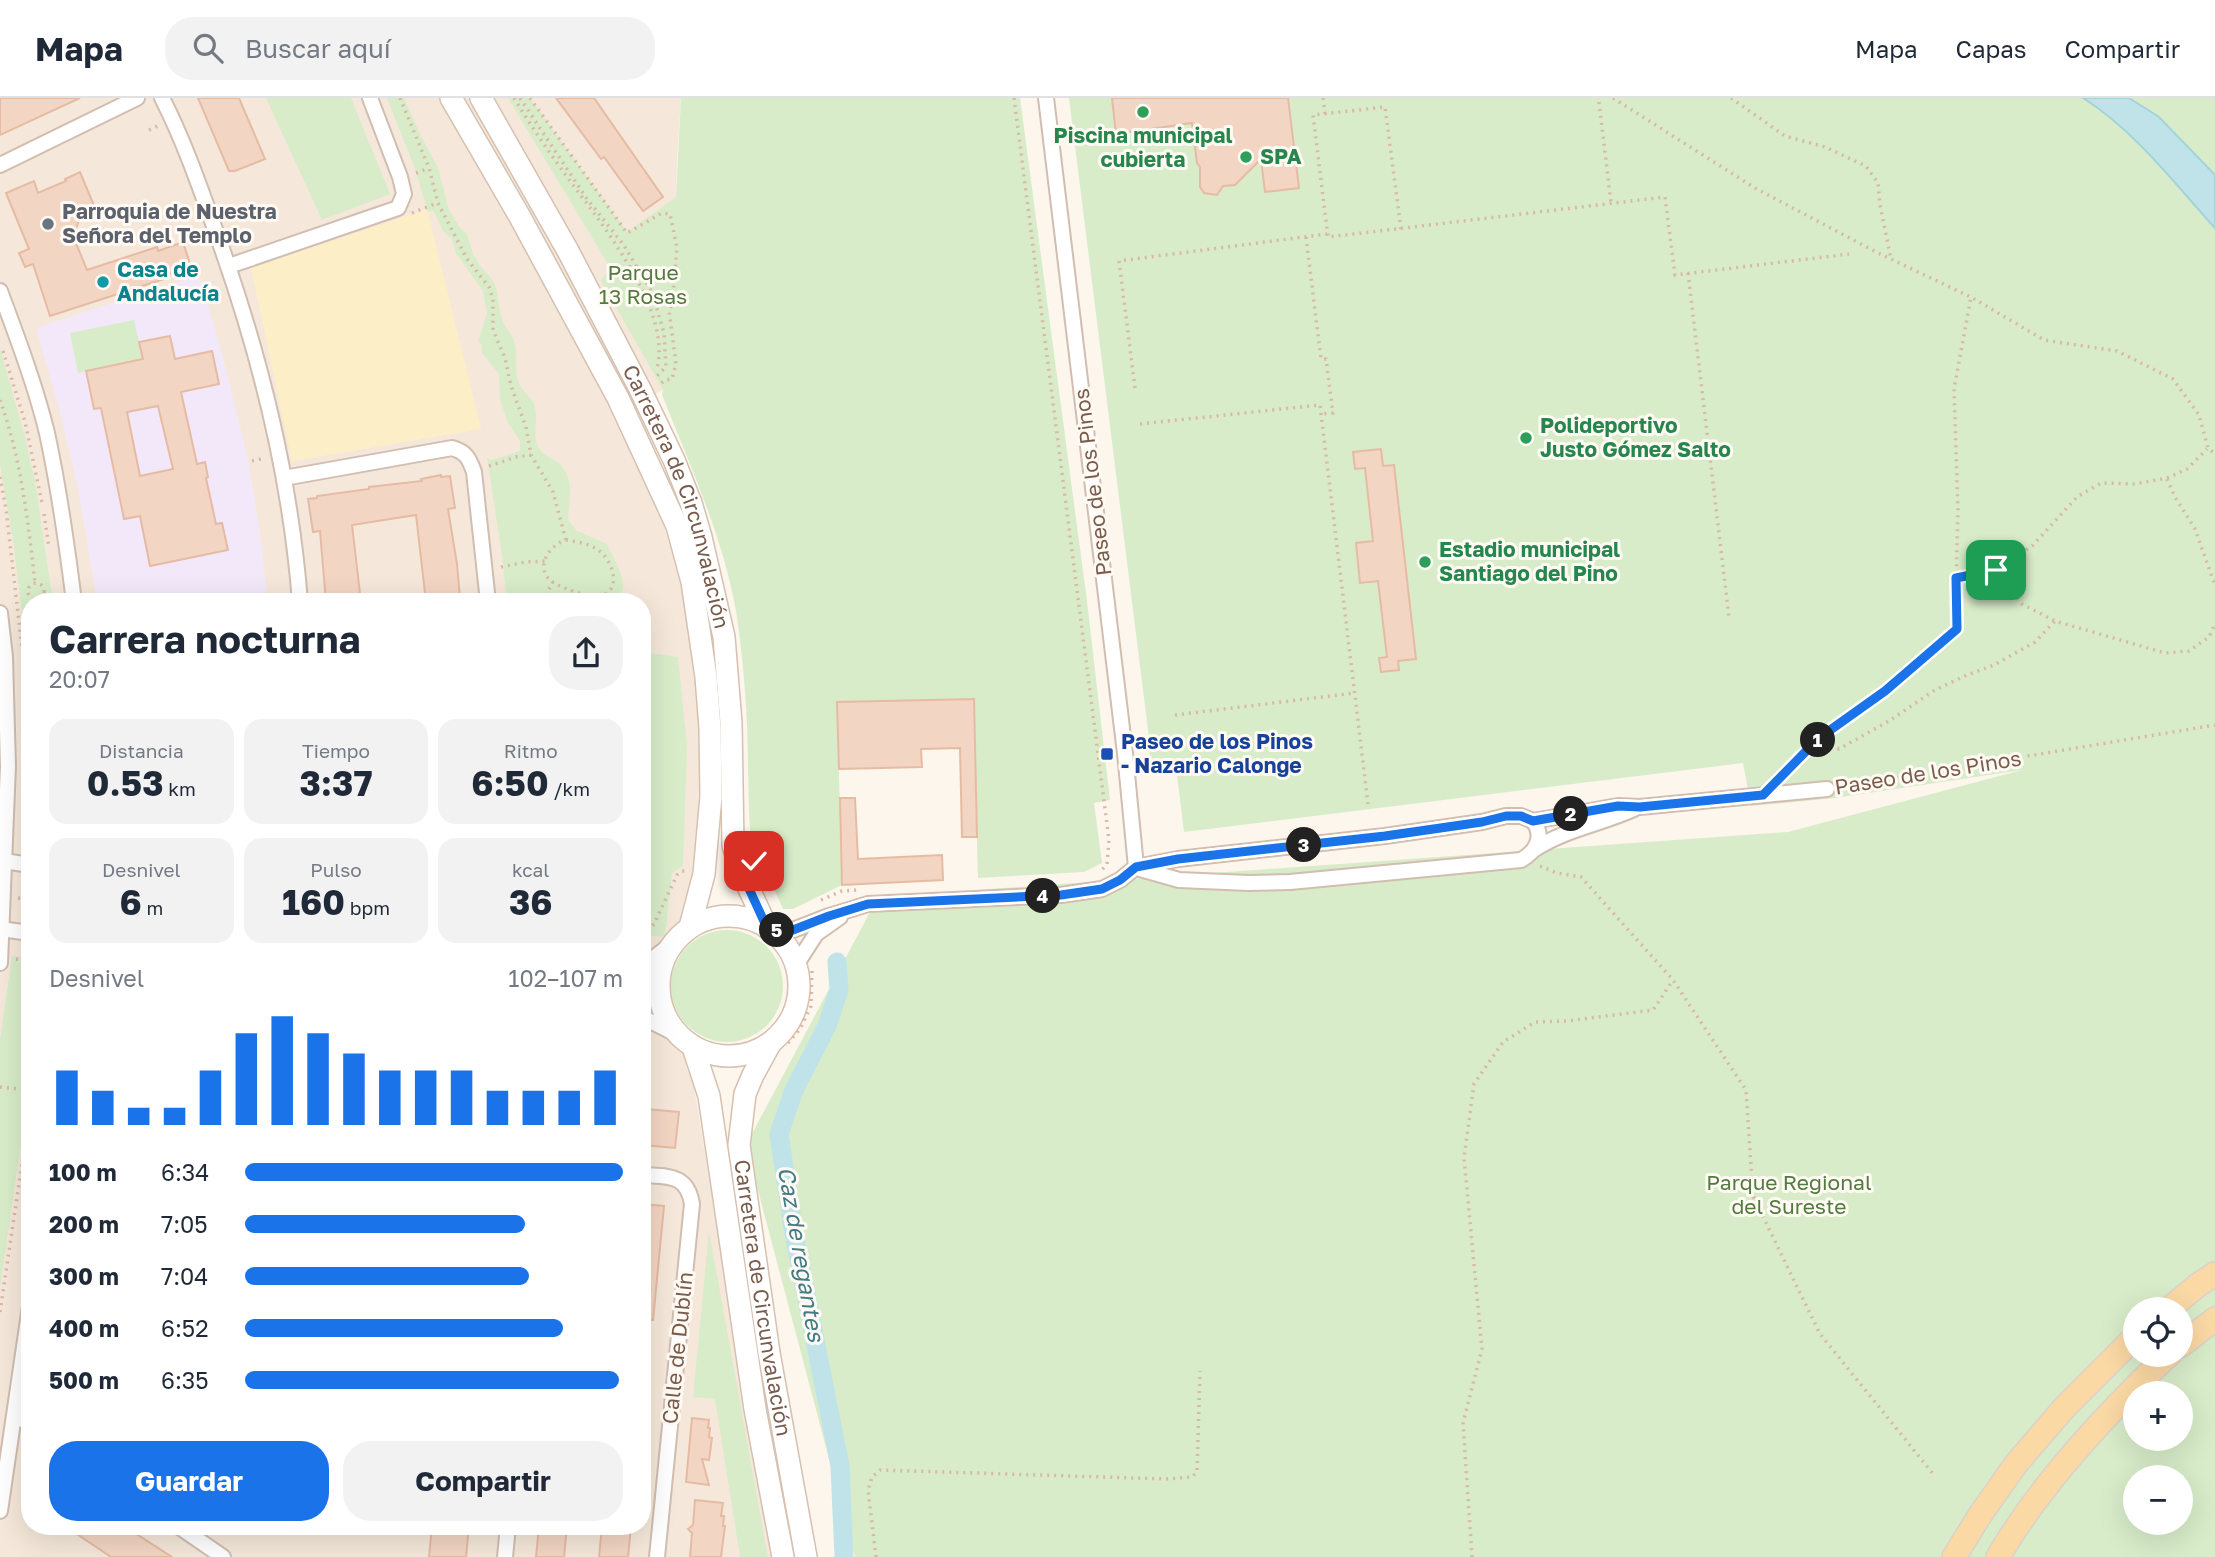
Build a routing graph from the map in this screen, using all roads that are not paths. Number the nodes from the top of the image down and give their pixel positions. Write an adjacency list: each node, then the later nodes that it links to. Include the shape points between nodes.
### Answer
1 (137, 98): 7 (street)
2 (162, 98): 8 (street, via 189,156)
3 (370, 98): 8 (street, via 400,177 403,211)
4 (451, 98): 26 (main road, Carretera de Circunvalación, via 618,398 677,526 692,582 706,677 711,796 705,874)
5 (481, 98): 24 (main road, Carretera de Circunvalación, via 650,387 691,503 724,637 733,845)
6 (1046, 98): 21 (street, Paseo de los Pinos)
7 (0, 165)
8 (229, 266): 10 (street)
9 (0, 290): 11 (street, via 46,432)
10 (284, 478): 12 (street); 13 (street, via 452,448 463,451 474,472)
11 (73, 593)
12 (299, 593)
13 (487, 593)
14 (0, 613): 19 (street, via 8,766)
15 (1827, 789): 16 (street, Paseo de los Pinos)
16 (1640, 807): 17 (street, Paseo de los Pinos, via 1618,806); 18 (street, Paseo de los Pinos, via 1559,835)
17 (1533, 821): 18 (street, via 1540,836); 21 (street, Paseo de los Pinos, via 1506,816)
18 (1535, 849): 21 (street, Paseo de los Pinos, via 1521,860 1290,882 1179,880)
19 (4, 861): 20 (street); 23 (street)
20 (21, 863)
21 (1136, 867): 22 (street, Paseo de los Pinos, via 1102,889 1061,895)
22 (852, 908): 24 (street, Paseo de los Pinos, via 793,930); 29 (street, Paseo de los Pinos, via 816,934)
23 (0, 929): 25 (street); 28 (street)
24 (769, 929): 26 (main road, via 740,917 723,916); 29 (main road)
25 (21, 932)
26 (682, 934): 27 (street); 31 (main road, via 661,967 659,981 663,1010)
27 (651, 960)
28 (0, 963)
29 (805, 964): 32 (main road, via 796,1009)
30 (651, 1022): 31 (street)
31 (686, 1040): 32 (main road, via 712,1054 732,1056); 49 (main road, Carretera de Circunvalación, via 709,1096 755,1409)
32 (778, 1044): 50 (main road, Carretera de Circunvalación, via 753,1075 745,1094 739,1145 769,1353)
33 (651, 1176): 48 (street, Calle de Dublín, via 682,1182 692,1204)
34 (2215, 1274): 35 (main road)
35 (2184, 1297)
36 (2215, 1319): 37 (main road)
37 (2193, 1336)
38 (2123, 1349): 51 (main road, via 2016,1464)
39 (2155, 1367): 52 (main road, via 2047,1483)
40 (21, 1371): 41 (street)
41 (15, 1414): 42 (street); 43 (street)
42 (21, 1418)
43 (0, 1511)
44 (191, 1535): 46 (street)
45 (507, 1535): 47 (street)
46 (223, 1557)
47 (505, 1557)
48 (657, 1557)
49 (783, 1557)
50 (806, 1557)
51 (1954, 1557)
52 (1998, 1557)

